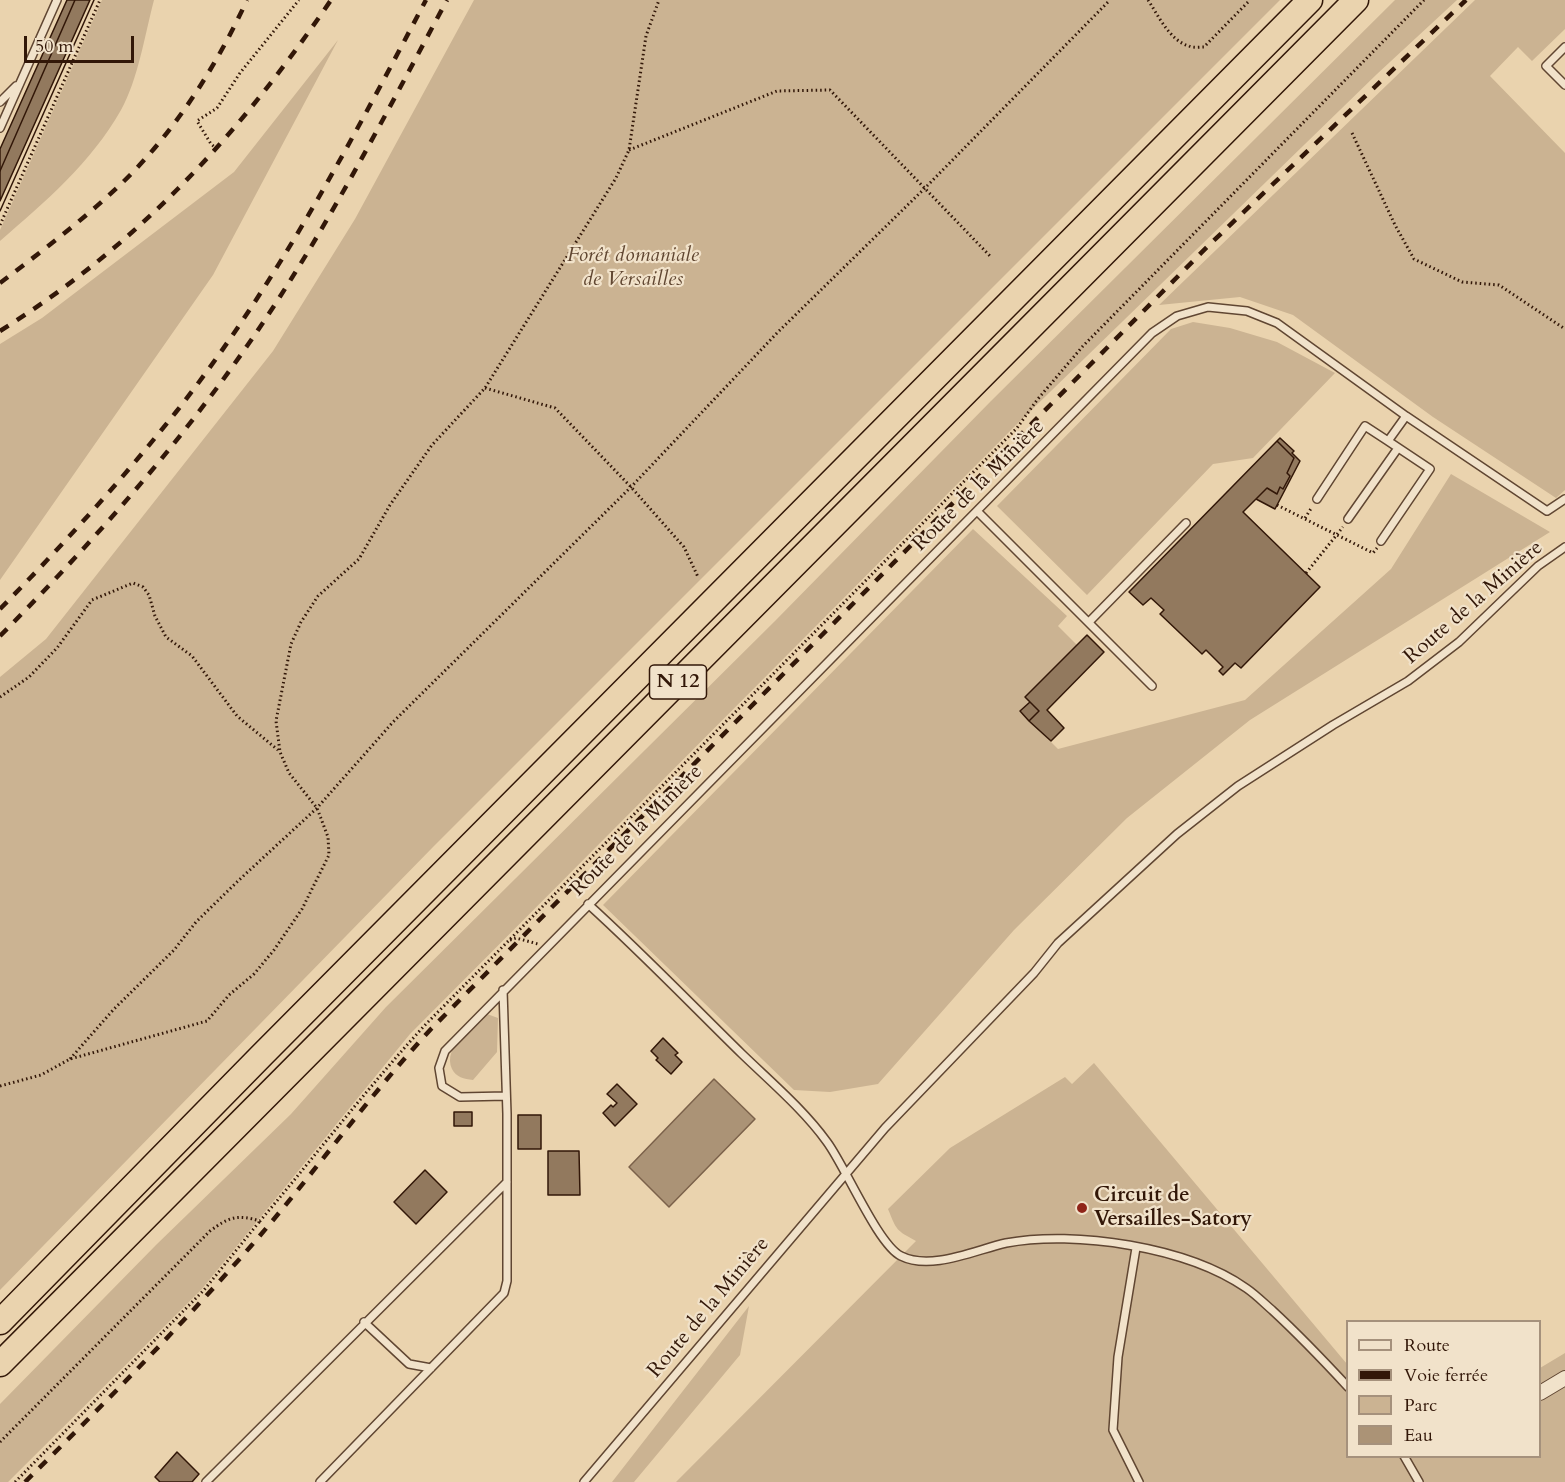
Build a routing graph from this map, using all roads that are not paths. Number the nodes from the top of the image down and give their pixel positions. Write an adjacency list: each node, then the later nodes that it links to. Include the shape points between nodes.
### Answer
1 (57, 0): 5 (lane)
2 (1310, 0): 27 (highway, N 12)
3 (1356, 0): 29 (highway, N 12)
4 (1565, 47): 6 (lane, via 1546,66)
5 (20, 82): 7 (lane); 8 (lane)
6 (1565, 85)
7 (0, 102)
8 (0, 128)
9 (1406, 416): 10 (lane); 13 (lane, Route de la Minière, via 1547,511); 14 (lane, Route de la Minière, via 1277,323 1246,311 1208,307 1177,316 1152,333)
10 (1388, 441): 11 (lane); 12 (lane, via 1365,426)
11 (1398, 448): 15 (lane); 17 (lane, via 1430,469)
12 (1317, 499)
13 (1565, 499)
14 (978, 512): 19 (lane); 21 (lane, Route de la Minière)
15 (1348, 519)
16 (1186, 523): 19 (lane)
17 (1381, 541)
18 (1565, 548): 24 (lane, Route de la Minière, via 1538,567 1459,642 1408,681 1238,786 1177,834 1058,944)
19 (1089, 622): 20 (lane)
20 (1152, 686)
21 (588, 904): 22 (lane, Route de la Minière); 24 (lane, via 794,1106 827,1142)
22 (503, 990): 23 (lane); 23 (lane, Route de la Minière, via 445,1051 439,1068 442,1086 460,1097)
23 (506, 1096): 25 (lane)
24 (846, 1173): 26 (lane, via 880,1233 898,1256 915,1262 949,1259 1007,1243 1061,1238); 37 (lane, Route de la Minière)
25 (507, 1182): 28 (lane); 30 (lane, via 504,1293)
26 (1136, 1248): 32 (lane, via 1179,1256 1216,1270 1247,1288 1303,1338); 38 (lane, via 1118,1357 1113,1430)
27 (0, 1322)
28 (364, 1322): 30 (lane, via 409,1364); 35 (lane)
29 (0, 1364)
30 (430, 1368): 36 (lane)
31 (1565, 1378): 33 (street)
32 (1346, 1386)
33 (1541, 1392)
34 (1405, 1458): 39 (lane)
35 (206, 1482)
36 (320, 1482)
37 (584, 1482)
38 (1139, 1482)
39 (1419, 1482)

